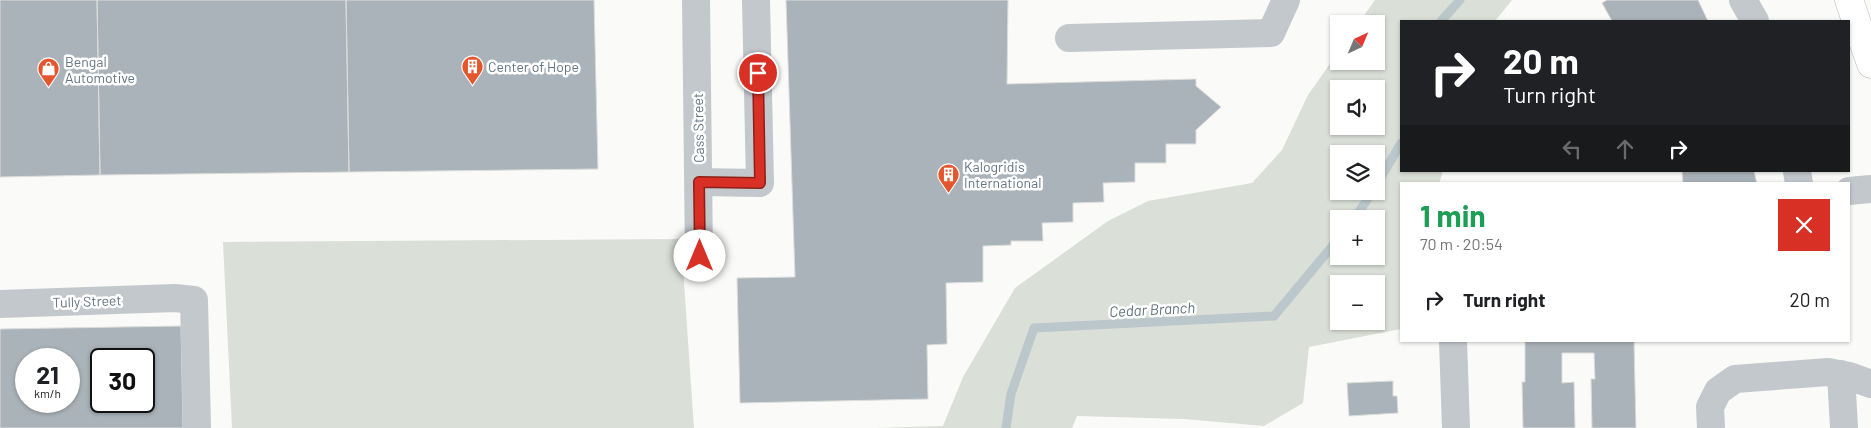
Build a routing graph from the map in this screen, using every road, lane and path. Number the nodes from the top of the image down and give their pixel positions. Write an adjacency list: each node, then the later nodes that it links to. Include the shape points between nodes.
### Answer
1 (696, 0): 9 (street, Cass Street)
2 (756, 0): 9 (street, via 760,183)
3 (1286, 0): 7 (street, via 1271,33)
4 (1743, 0): 6 (street)
5 (1849, 0): 8 (main road)
6 (1754, 20)
7 (1069, 38)
8 (1871, 64)
9 (699, 182): 12 (street, Cass Street)
10 (1871, 189): 11 (street)
11 (1850, 191)
12 (700, 256)
13 (0, 304): 17 (street, Tully Street, via 194,300)
14 (1453, 342): 18 (street)
15 (1842, 374): 16 (street); 19 (street, via 1828,372 1735,379 1718,391 1710,408); 20 (street)
16 (1871, 384)
17 (197, 428)
18 (1456, 428)
19 (1712, 428)
20 (1844, 428)

